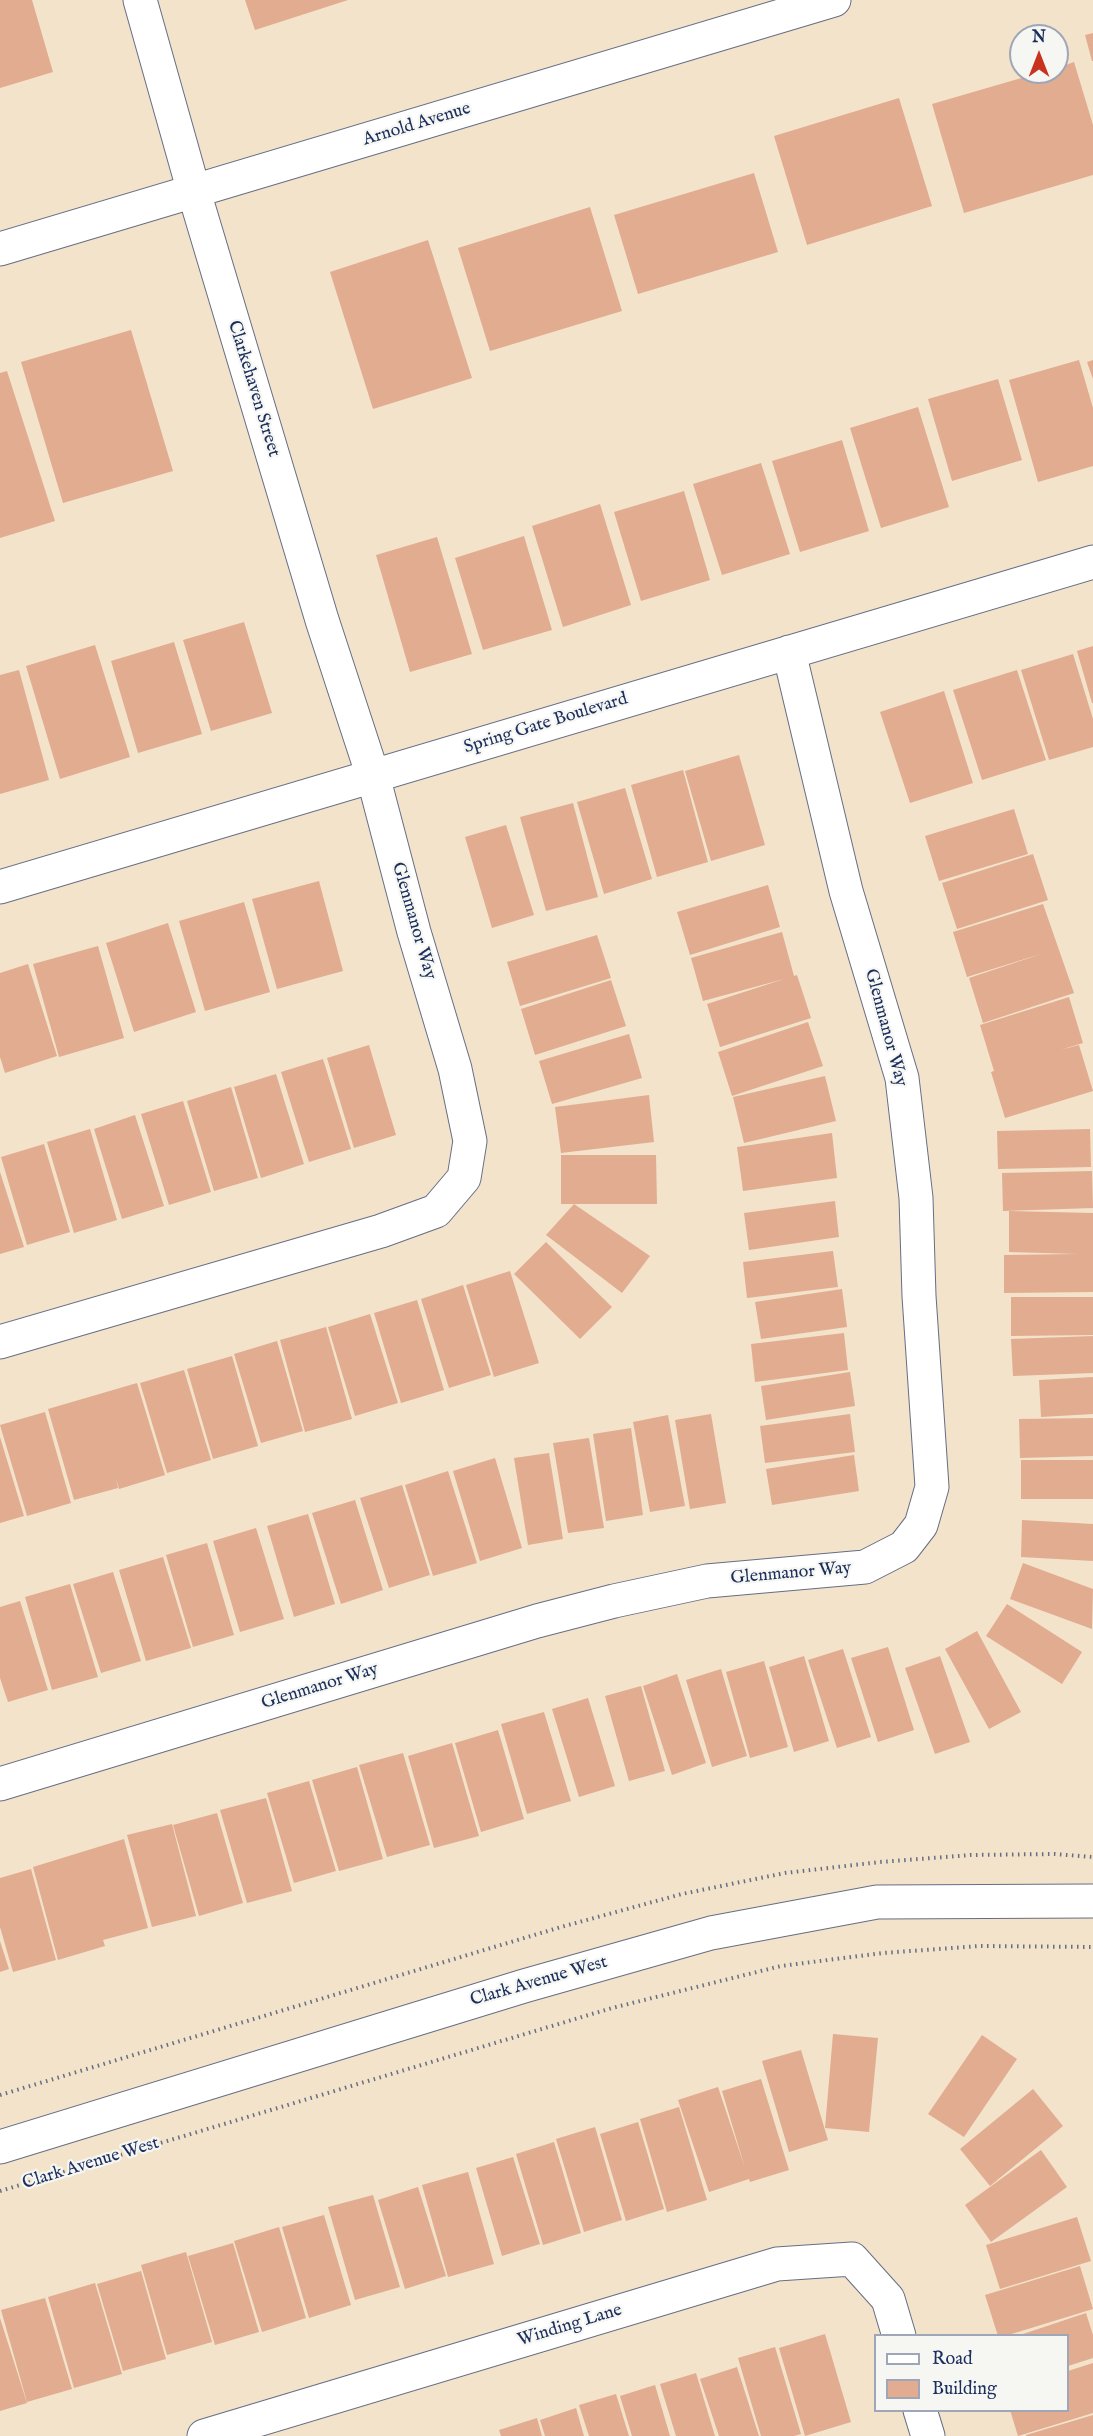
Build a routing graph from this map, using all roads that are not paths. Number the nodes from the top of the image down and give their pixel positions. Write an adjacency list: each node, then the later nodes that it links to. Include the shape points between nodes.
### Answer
1 (140, 0): 3 (street, Clarkehaven Street)
2 (834, 0): 3 (street, Arnold Avenue)
3 (194, 192): 4 (street, Arnold Avenue); 7 (street, Clarkehaven Street, via 322,620)
4 (0, 249)
5 (1093, 561): 6 (street, Spring Gate Boulevard)
6 (789, 652): 7 (street, Spring Gate Boulevard); 10 (street, Glenmanor Way, via 846,891 902,1078 916,1198 932,1487 921,1525 904,1547 865,1568 707,1581 614,1601)
7 (373, 776): 8 (street, Spring Gate Boulevard); 9 (street, Glenmanor Way, via 455,1069 470,1141 464,1178 436,1211 381,1232)
8 (0, 887)
9 (0, 1342)
10 (0, 1784)
11 (1093, 1902): 12 (street, Clark Avenue West, via 877,1902 711,1933 524,1986)
12 (0, 2147)
13 (897, 2334): 15 (street, Winding Lane, via 888,2299 852,2259 777,2264)
14 (921, 2412): 16 (street)
15 (204, 2436)
16 (928, 2436)

